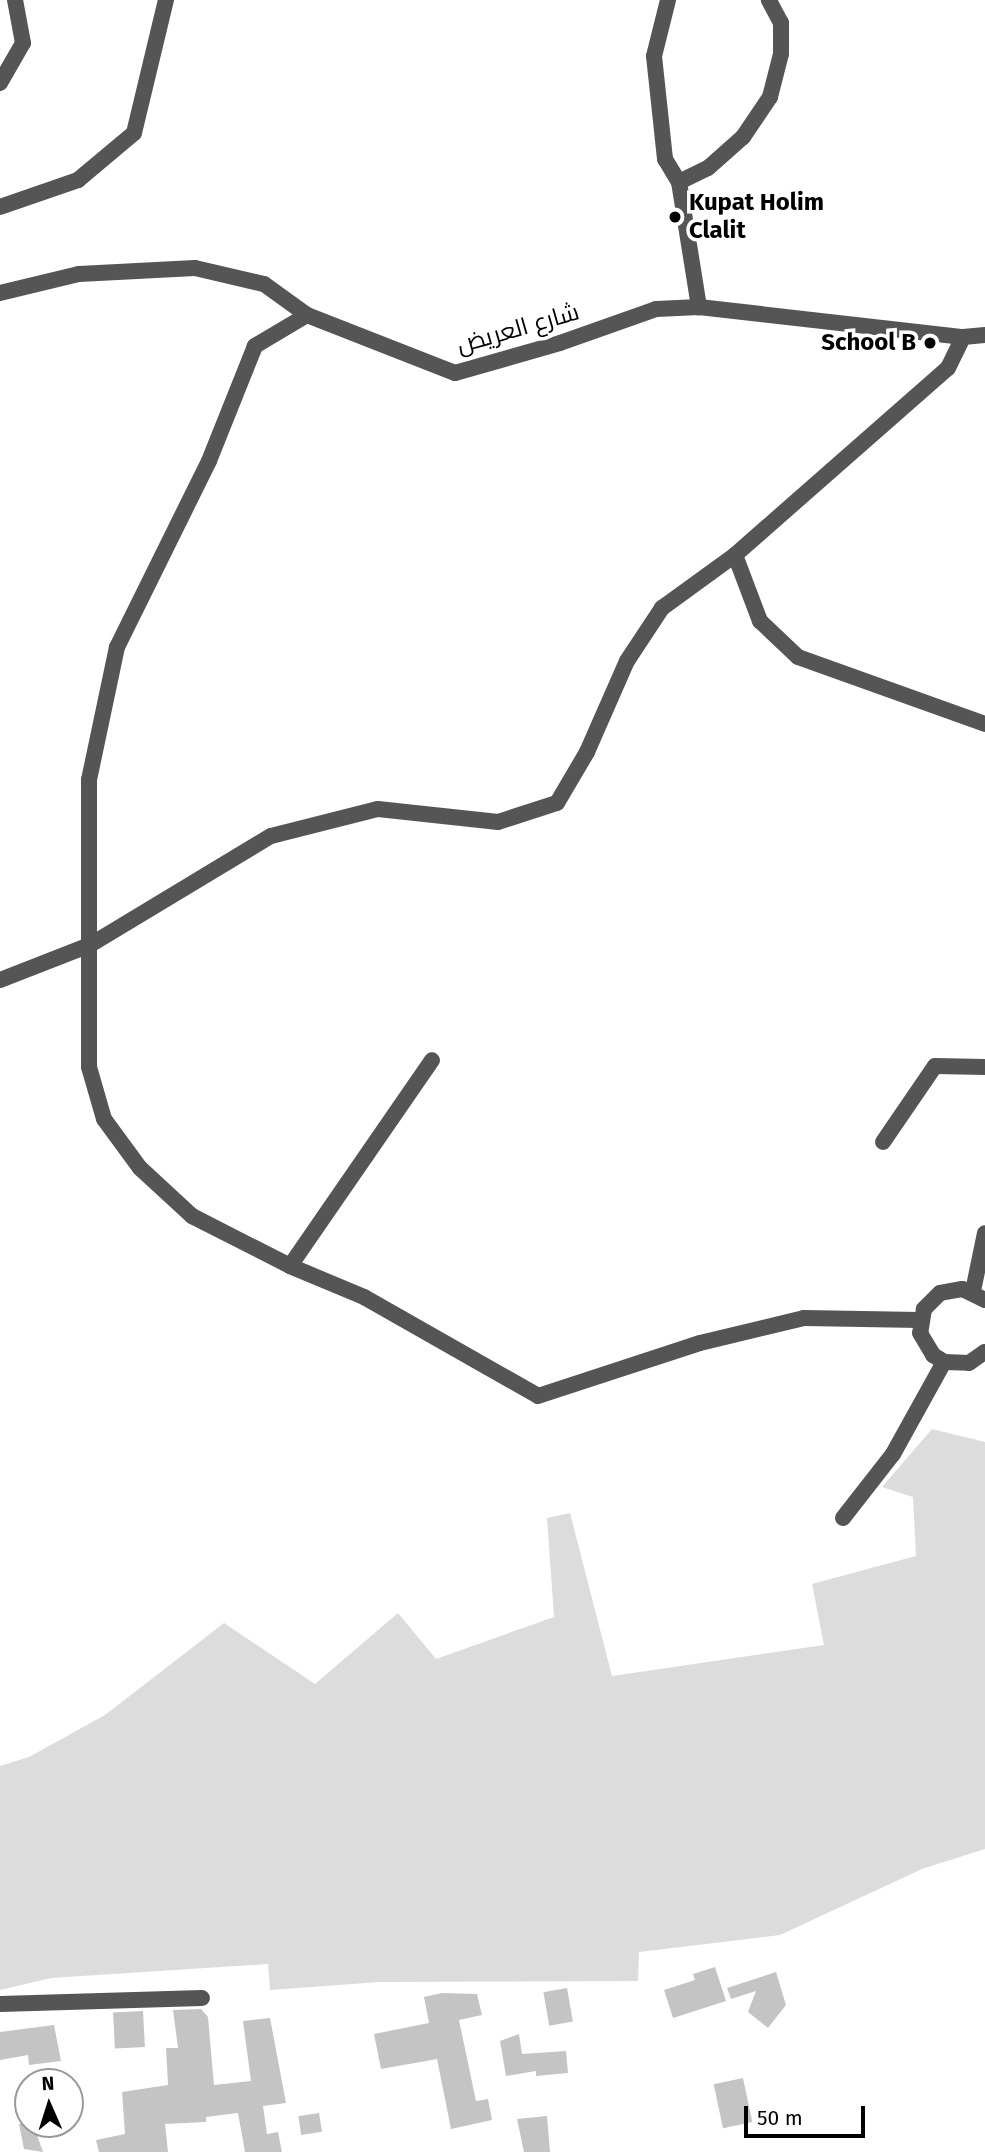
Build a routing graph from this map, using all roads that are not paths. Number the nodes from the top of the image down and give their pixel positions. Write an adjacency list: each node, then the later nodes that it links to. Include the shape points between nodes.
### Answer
1 (15, 0): 5 (street, via 23,43)
2 (166, 0): 7 (street, via 134,133 78,180)
3 (668, 0): 6 (street, via 654,57 665,159)
4 (769, 0): 6 (street, via 781,23 781,54 770,97 743,137 708,168)
5 (0, 83)
6 (679, 182): 9 (street)
7 (0, 207)
8 (0, 293): 10 (street, شارع العريض, via 79,274 195,268 264,284)
9 (699, 307): 10 (street, شارع العريض, via 656,309 455,373); 12 (street, شارع العريض)
10 (307, 315): 15 (street, via 255,346 209,461 117,647 89,780)
11 (985, 335): 12 (street, شارع العريض)
12 (963, 337): 13 (street, via 948,368)
13 (735, 555): 14 (street, via 760,621 798,657); 15 (street, via 662,608 627,661 587,752 557,803 498,822 378,809 271,836)
14 (985, 724)
15 (90, 945): 16 (street); 21 (street, via 89,1067 104,1119 140,1168 192,1216)
16 (0, 980)
17 (432, 1060): 21 (street)
18 (985, 1067): 19 (street, via 935,1066)
19 (883, 1142)
20 (985, 1233): 22 (street)
21 (290, 1266): 23 (street, via 364,1297 538,1396 700,1343 804,1318)
22 (979, 1296): 23 (street, via 940,1293)
23 (920, 1320): 25 (street, via 925,1345)
24 (985, 1352): 25 (street, via 969,1363)
25 (944, 1362): 26 (street, via 892,1454)
26 (844, 1518)
27 (202, 1998): 28 (street)
28 (0, 2004)

